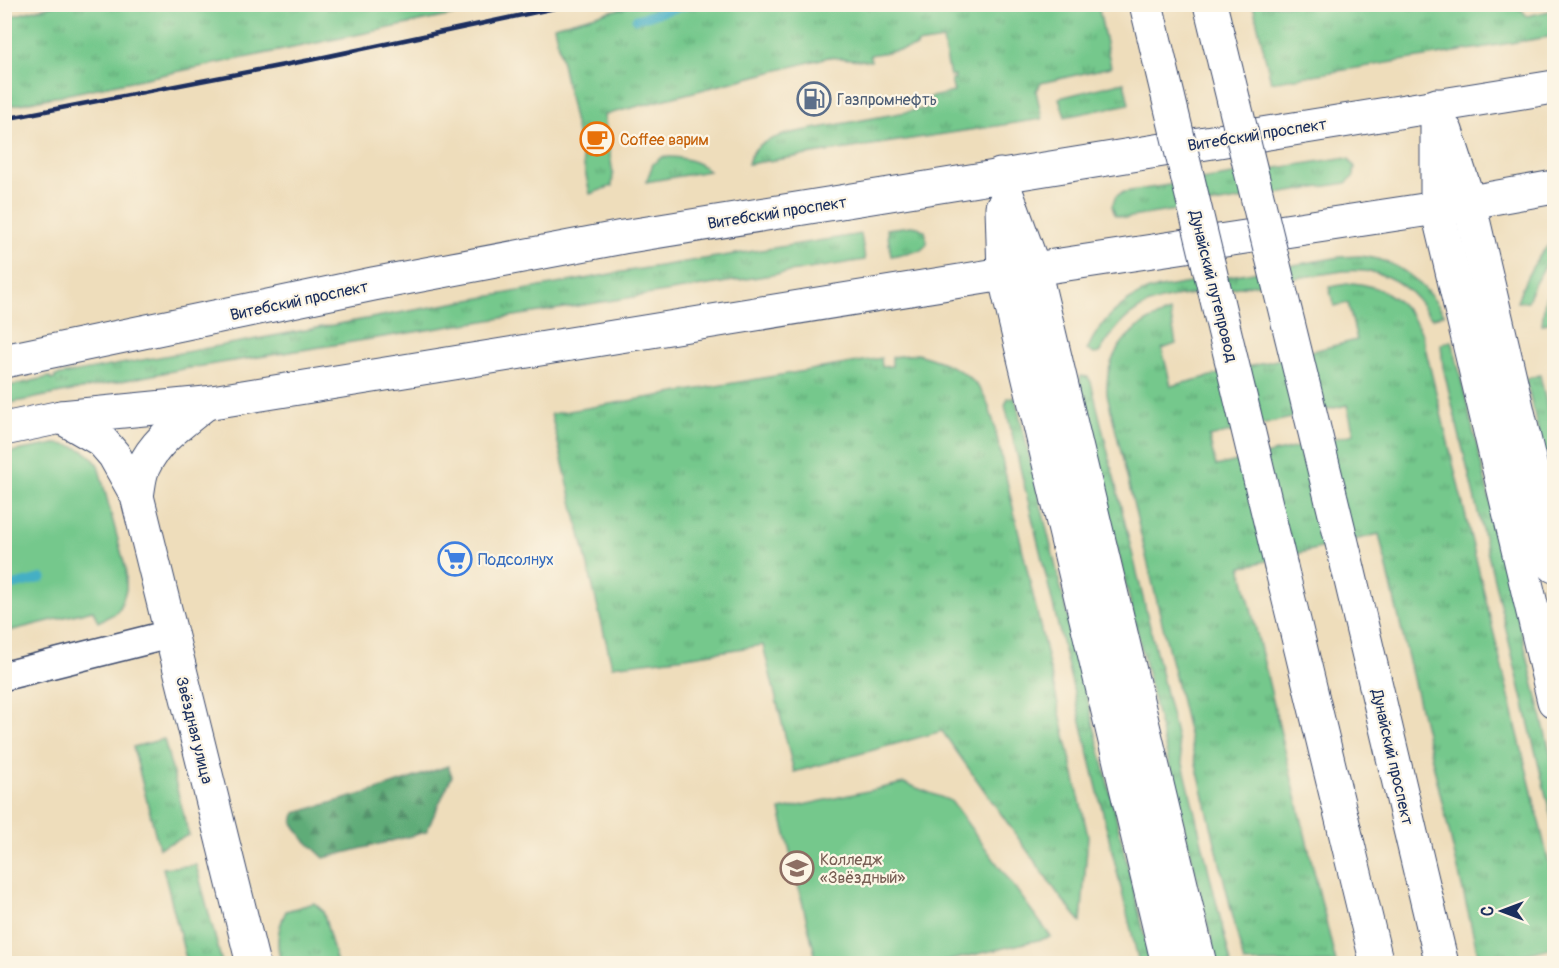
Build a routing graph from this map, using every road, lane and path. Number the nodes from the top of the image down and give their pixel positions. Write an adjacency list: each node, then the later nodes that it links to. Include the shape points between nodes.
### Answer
1 (1146, 4): 22 (main road, Дунайский путепровод, bridge)
2 (1210, 4): 23 (main road, Дунайский проспект, bridge)
3 (1554, 87): 4 (main road, Витебский проспект)
4 (1437, 105): 5 (main road, Витебский проспект); 7 (main road); 8 (main road)
5 (1000, 175): 9 (main road); 10 (main road, Витебский проспект, via 600,241)
6 (1554, 187): 7 (main road)
7 (1469, 202): 8 (main road); 15 (main road)
8 (1437, 208): 9 (main road); 18 (main road)
9 (1019, 272): 11 (main road); 20 (main road); 21 (main road)
10 (4, 361)
11 (206, 403): 12 (main road); 14 (main road, via 152,452 142,470)
12 (61, 417): 13 (main road); 14 (main road, via 101,440)
13 (4, 429)
14 (137, 496): 16 (main road, Звёздная улица)
15 (1554, 566)
16 (171, 634): 17 (street); 19 (main road, Звёздная улица)
17 (4, 676)
18 (1554, 701)
19 (252, 963)
20 (1168, 963)
21 (1200, 963)
22 (1377, 963)
23 (1442, 963)

